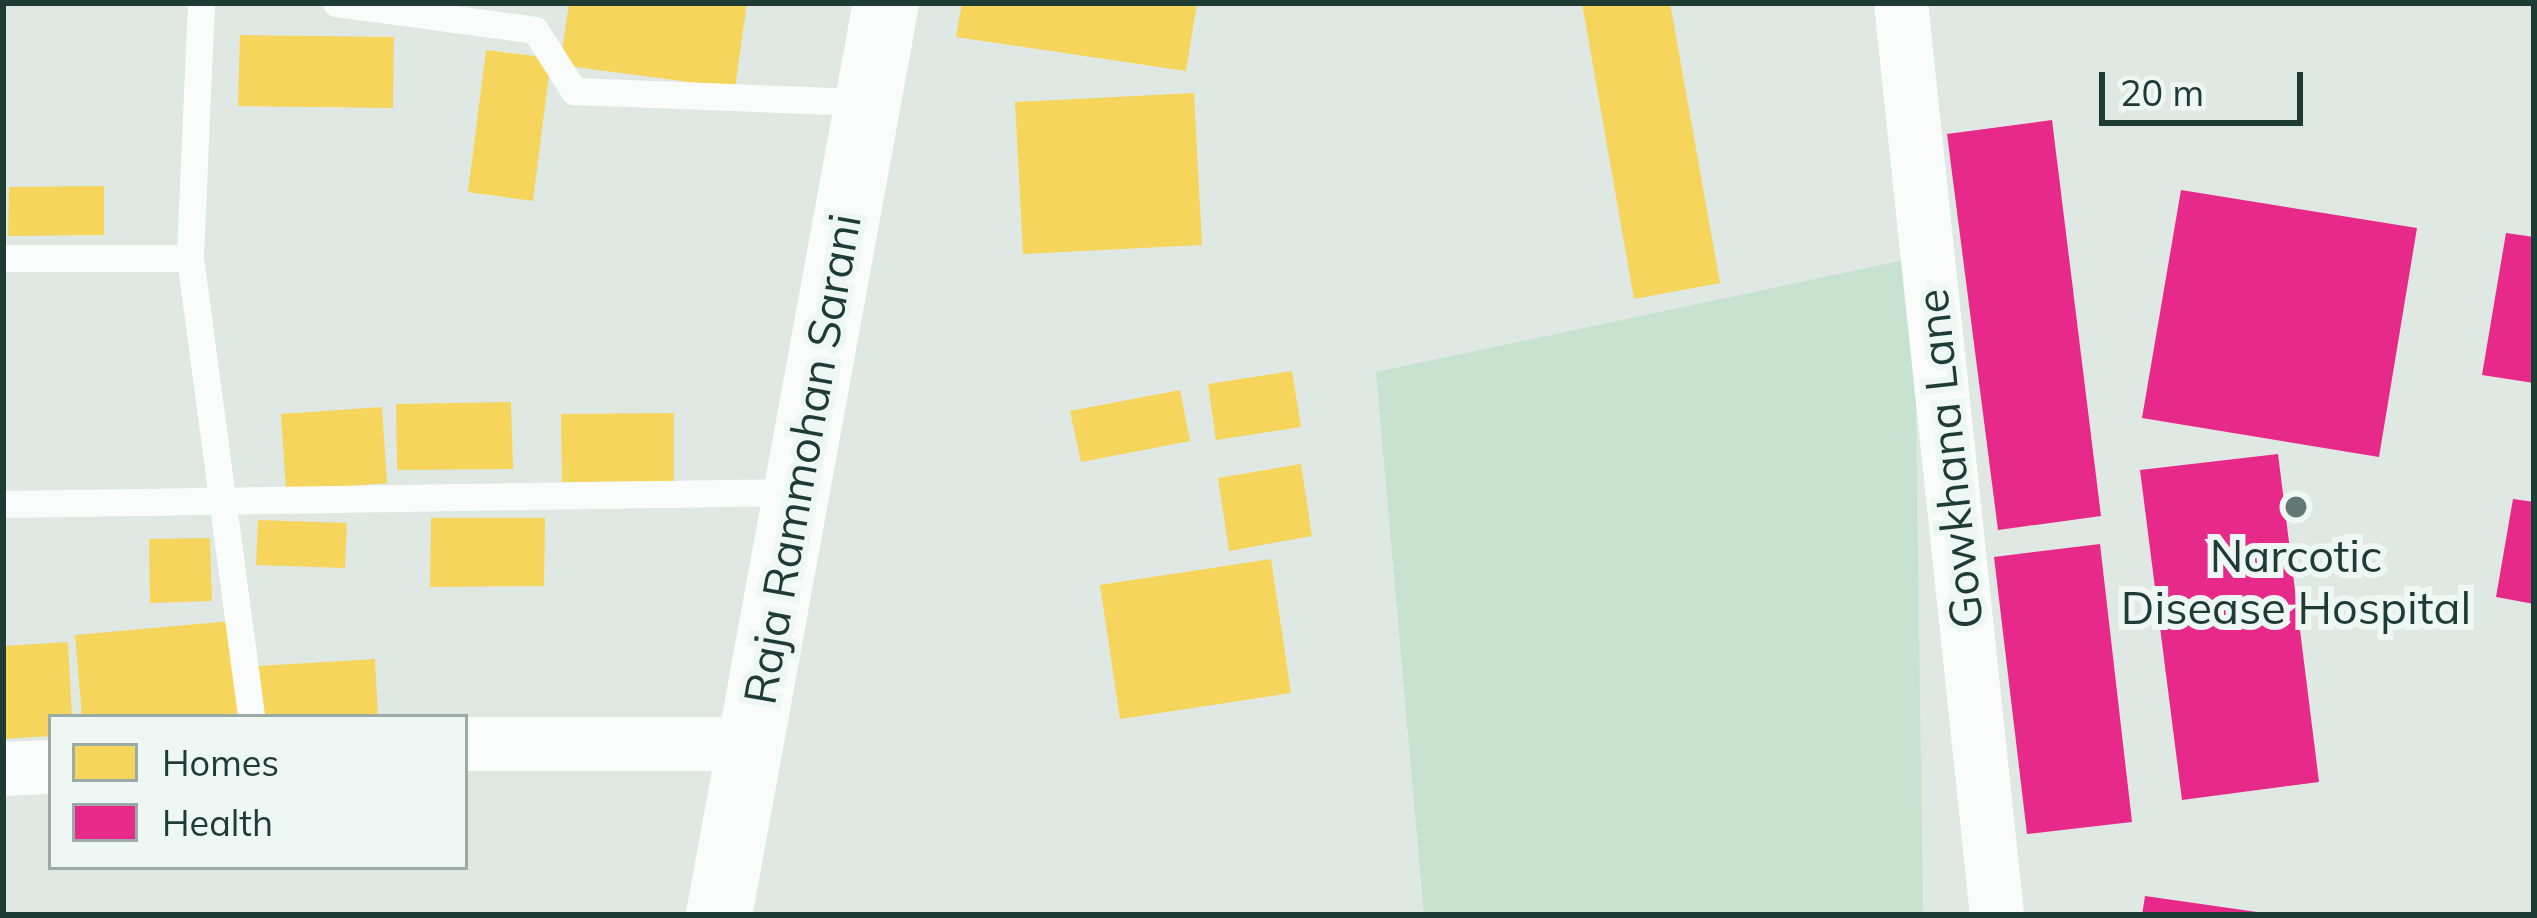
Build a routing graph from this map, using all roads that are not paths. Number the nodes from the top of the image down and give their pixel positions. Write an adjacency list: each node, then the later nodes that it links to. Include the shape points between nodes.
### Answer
1 (201, 3): 8 (lane)
2 (336, 3): 5 (lane)
3 (886, 3): 6 (main road, Raja Rammohan Sarani)
4 (1901, 3): 18 (street, Gowkhana Lane)
5 (441, 7): 6 (lane, via 535,30 574,91)
6 (867, 102): 9 (main road, Raja Rammohan Sarani)
7 (3, 258): 8 (lane)
8 (190, 258): 10 (lane)
9 (797, 492): 10 (lane); 14 (main road, Raja Rammohan Sarani)
10 (230, 502): 11 (lane); 12 (lane)
11 (3, 503)
12 (250, 714)
13 (468, 743): 14 (street)
14 (751, 744): 17 (main road, Raja Rammohan Sarani)
15 (48, 767): 16 (street)
16 (3, 769)
17 (719, 915)
18 (1997, 915)

